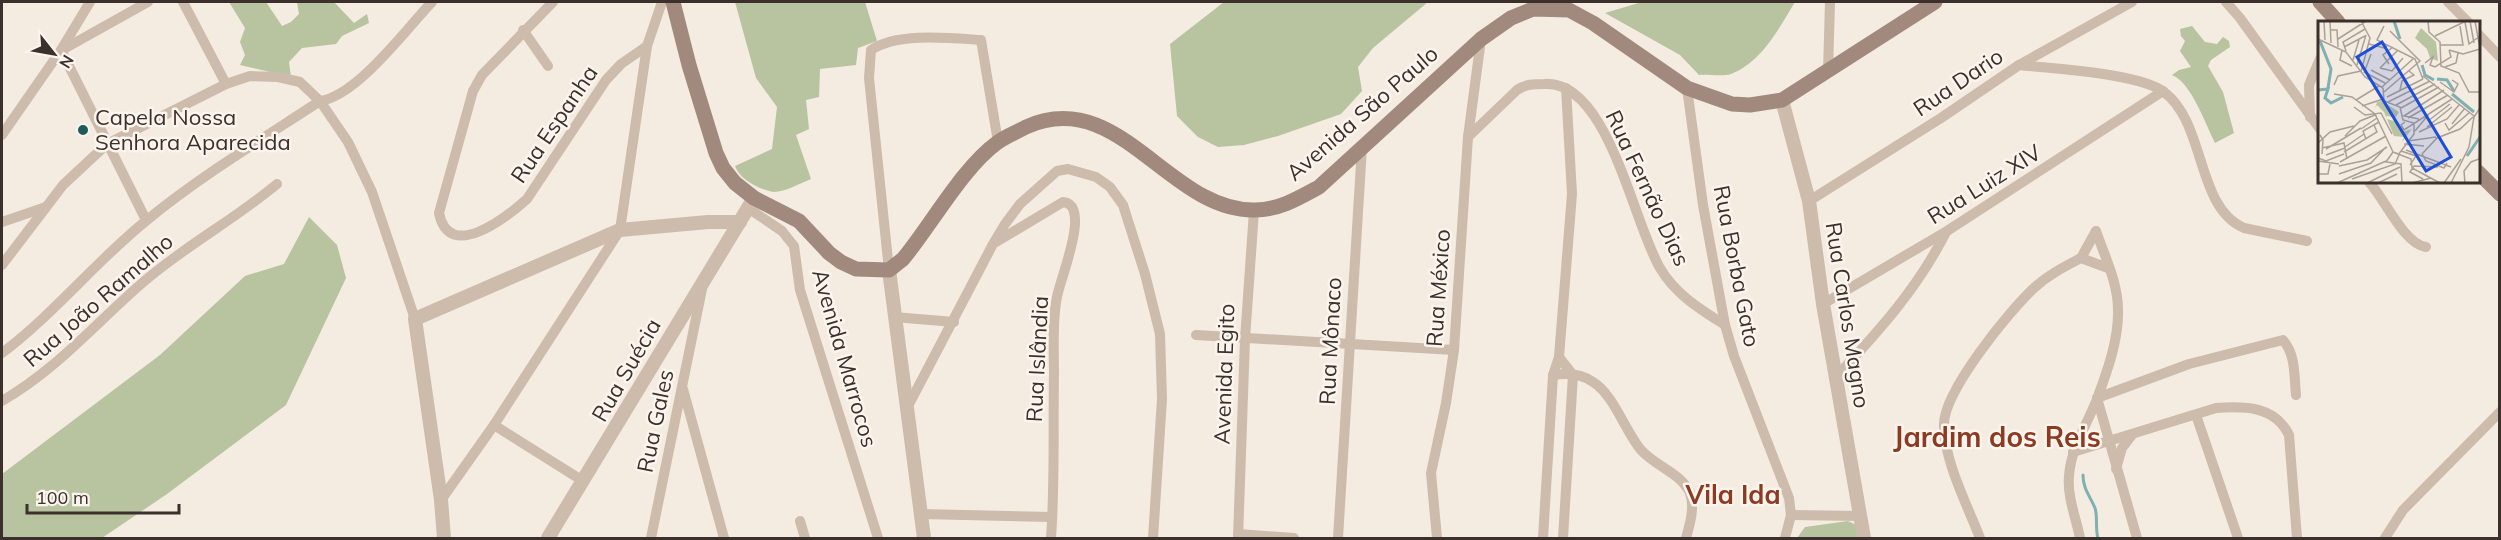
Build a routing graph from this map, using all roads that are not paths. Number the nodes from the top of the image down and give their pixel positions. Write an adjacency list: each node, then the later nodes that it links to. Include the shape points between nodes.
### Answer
1 (90, 2): 21 (street)
2 (147, 2): 21 (street)
3 (183, 2): 27 (street)
4 (432, 2): 32 (street, via 357,82 332,99)
5 (553, 2): 17 (street)
6 (662, 2): 20 (street)
7 (673, 2): 45 (main road, via 716,153)
8 (1830, 2): 26 (street)
9 (1935, 2): 26 (main road, Avenida São Paulo)
10 (2132, 2): 24 (street, Rua Dario)
11 (2226, 2): 33 (street)
12 (2320, 2): 15 (main road)
13 (2448, 2): 16 (street)
14 (1570, 6): 19 (main road, Avenida São Paulo, via 1533,9 1511,18); 29 (main road, Avenida São Paulo)
15 (2337, 21)
16 (2467, 21)
17 (523, 30): 20 (street, Rua Espanha, via 482,75 473,91 438,213 441,223 460,237 470,236 511,214 527,199 606,80); 25 (street)
18 (2480, 36): 22 (street)
19 (1481, 39): 36 (street, Rua México); 39 (main road, Avenida São Paulo)
20 (647, 46): 51 (street)
21 (62, 50): 35 (street); 38 (street)
22 (2499, 57)
23 (2318, 62): 33 (street, via 2309,85)
24 (2019, 65): 30 (street, via 2121,77); 44 (street, Rua Dario)
25 (548, 66)
26 (1828, 72): 31 (main road, Avenida São Paulo)
27 (226, 84): 32 (street, via 250,76 278,77 300,82); 38 (street)
28 (1566, 88): 36 (street, via 1548,83 1522,87); 65 (street, Rua Fernão Dias, via 1589,108 1609,140 1660,268 1676,289); 71 (street, via 1572,194)
29 (1687, 88): 31 (main road, Avenida São Paulo, via 1732,104); 65 (street, Rua Borba Gato)
30 (2163, 91): 52 (street, Rua Luiz XIV); 53 (street, via 2181,111 2225,215 2244,228)
31 (1782, 100): 44 (street, Rua Carlos Magno)
32 (320, 101): 48 (street); 63 (street, via 359,163)
33 (2310, 117): 34 (street)
34 (2318, 128)
35 (2, 135)
36 (1468, 137): 69 (street, Rua México)
37 (998, 142): 47 (main road, Avenida São Paulo, via 1042,120 1083,121 1119,136 1198,192 1223,205); 59 (main road, Avenida São Paulo, via 961,182 903,259); 59 (street, via 981,40 930,37 880,44 872,50 869,78)
38 (107, 144): 46 (street); 48 (street)
39 (1362, 145): 47 (main road, Avenida São Paulo, via 1318,186 1294,201); 68 (street, Rua Mônaco)
40 (2480, 173): 43 (main road)
41 (277, 183): 78 (street, Rua João Ramalho, via 141,284 49,371)
42 (2370, 183): 55 (street, via 2404,231)
43 (2497, 186)
44 (1809, 201): 61 (street, Rua Carlos Magno)
45 (751, 203): 50 (street, Rua Suécia); 59 (main road, via 799,221 841,262 856,269); 100 (street, Avenida Marrocos, via 794,246 800,290)
46 (46, 207): 49 (street); 57 (street)
47 (1254, 211): 67 (street, Avenida Egito)
48 (146, 220): 70 (street)
49 (2, 222)
50 (740, 222): 51 (street); 60 (street, Rua Suécia)
51 (620, 230): 63 (street); 82 (street)
52 (1947, 231): 61 (street, Rua Luiz XIV); 74 (street, via 1911,292)
53 (2307, 241)
54 (993, 244): 64 (street); 92 (street, Rua Islândia, via 1063,202 1075,208 1071,248 1057,298); 103 (street, via 1020,204 1057,171 1068,169 1096,177 1110,187 1123,205 1160,334 1162,399)
55 (2426, 247)
56 (2081, 258): 58 (street); 58 (street, via 2096,231); 112 (street, via 2048,277 2010,314 1958,385 1948,406 1943,422 1948,454)
57 (2, 265)
58 (2108, 268): 77 (street, via 2116,287 2117,334)
59 (889, 270): 62 (street)
60 (705, 276): 75 (street, Rua Gales); 87 (street, Rua Suécia)
61 (1823, 304): 74 (street, Rua Carlos Magno)
62 (894, 317): 64 (street); 79 (street)
63 (415, 319): 88 (street)
64 (954, 322): 79 (street)
65 (1725, 325): 90 (street, Rua Borba Gato, via 1789,498)
66 (1196, 335): 67 (street)
67 (1245, 339): 68 (street); 94 (street, Avenida Egito)
68 (1349, 345): 69 (street); 105 (street, Rua Mônaco)
69 (1454, 350): 106 (street, Rua México, via 1431,473)
70 (2, 353)
71 (1559, 357): 72 (street); 73 (street)
72 (1553, 375): 73 (street); 107 (street)
73 (1573, 375): 108 (street); 109 (street, via 1594,382 1647,456 1683,482 1693,507)
74 (1836, 377): 91 (street, Rua Carlos Magno)
75 (683, 389): 97 (street, Rua Gales); 98 (street)
76 (2296, 395): 77 (street, via 2292,356 2283,340 2189,364)
77 (2097, 398): 84 (street); 85 (street)
78 (2, 401)
79 (905, 411): 89 (street)
80 (2499, 412): 117 (street, via 2403,510)
81 (2196, 415): 83 (street); 115 (street); 116 (street, via 2216,408 2255,409 2283,422 2289,435)
82 (494, 425): 87 (street); 88 (street)
83 (2132, 434): 84 (street); 86 (street, via 2122,447)
84 (2109, 443): 85 (street); 86 (street)
85 (2073, 452): 113 (street, via 2069,488)
86 (2116, 470): 114 (street)
87 (583, 481): 96 (street, Rua Suécia)
88 (441, 500): 95 (street)
89 (921, 514): 92 (street); 101 (street)
90 (1791, 515): 91 (street); 110 (street)
91 (1860, 516): 111 (street, Rua Carlos Magno)
92 (1052, 517): 102 (street, Rua Islândia)
93 (800, 521): 99 (street)
94 (1238, 536): 104 (street)
95 (444, 538)
96 (548, 538)
97 (651, 538)
98 (724, 538)
99 (805, 538)
100 (878, 538)
101 (924, 538)
102 (1051, 538)
103 (1153, 538)
104 (1294, 538)
105 (1338, 538)
106 (1437, 538)
107 (1544, 538)
108 (1563, 538)
109 (1686, 538)
110 (1785, 538)
111 (1864, 538)
112 (1980, 538)
113 (2080, 538)
114 (2137, 538)
115 (2238, 538)
116 (2297, 538)
117 (2385, 538)

